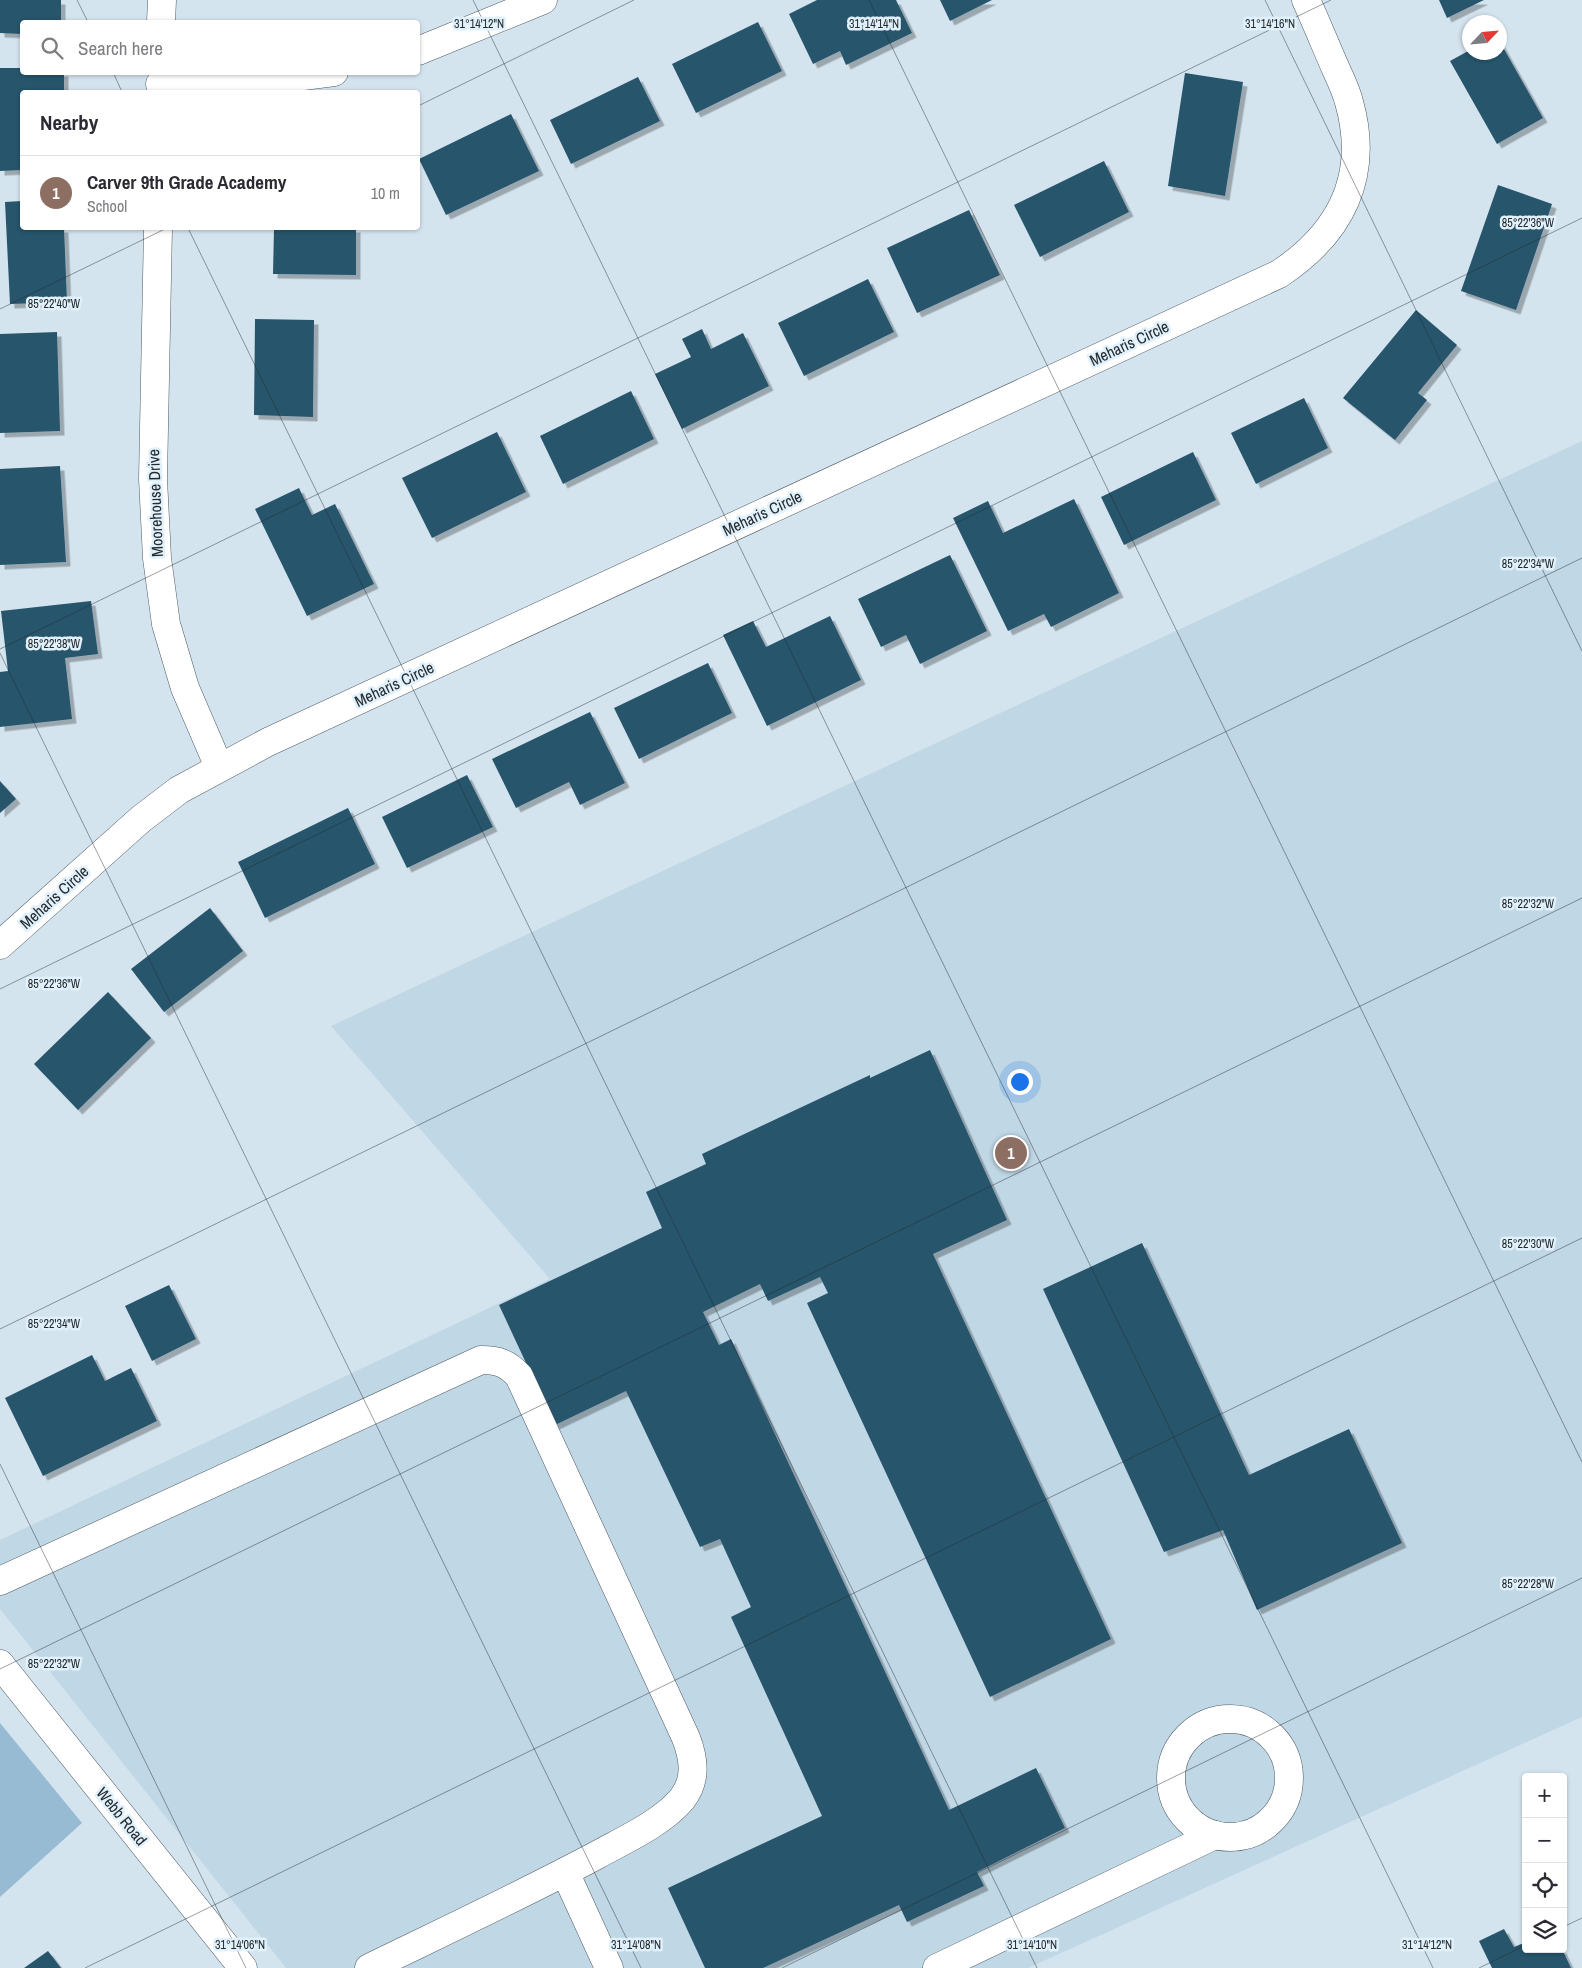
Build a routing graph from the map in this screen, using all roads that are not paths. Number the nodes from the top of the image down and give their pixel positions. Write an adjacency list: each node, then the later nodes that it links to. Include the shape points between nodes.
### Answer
1 (162, 0): 4 (street)
2 (542, 0): 5 (street)
3 (1306, 0): 9 (street, Meharis Circle, via 1349,99 1355,123 1356,148 1347,198 1330,228 1300,260 1279,274)
4 (162, 20)
5 (420, 49)
6 (311, 75): 7 (street)
7 (160, 83)
8 (158, 230): 9 (street, Moorehouse Drive, via 153,479 156,558 166,624 185,688)
9 (219, 767): 10 (street, Meharis Circle, via 179,790 141,819)
10 (0, 945)
11 (0, 1581): 14 (street, via 481,1360 496,1360 509,1365 519,1376 686,1738 694,1770 682,1799 658,1820)
12 (0, 1664): 15 (street, Webb Road)
13 (1215, 1835): 13 (street, via 1234,1838 1253,1834 1269,1823 1281,1808 1288,1791 1290,1772 1284,1753 1273,1737 1257,1724 1238,1719 1218,1720 1199,1728 1184,1741 1174,1758 1171,1778 1174,1798 1198,1828); 18 (street)
14 (565, 1872): 16 (street); 17 (street)
15 (243, 1968)
16 (369, 1968)
17 (609, 1968)
18 (937, 1968)

